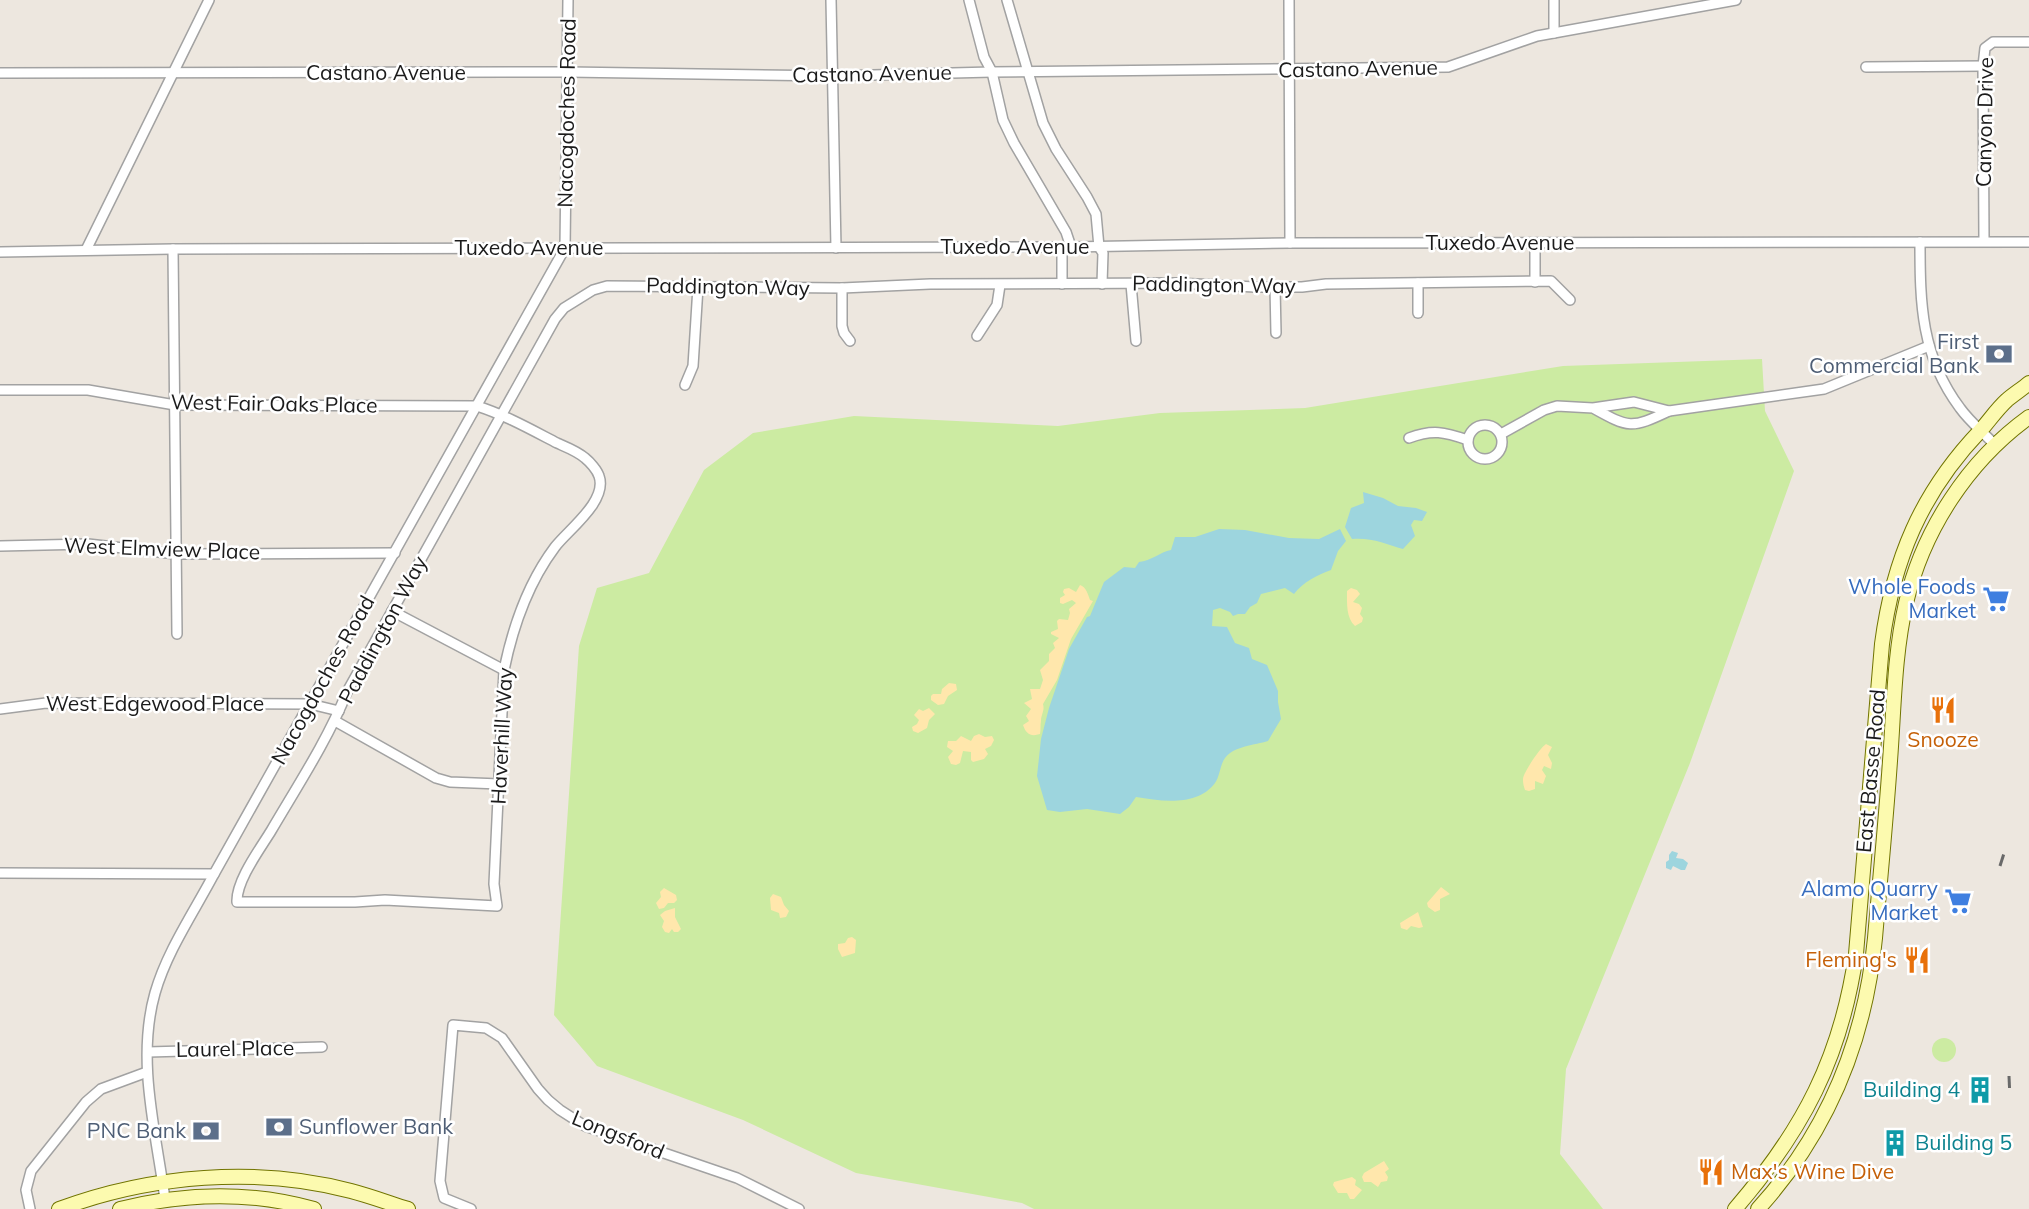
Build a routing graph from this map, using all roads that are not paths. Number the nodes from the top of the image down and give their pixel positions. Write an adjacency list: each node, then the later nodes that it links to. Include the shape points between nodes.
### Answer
1 (209, 0): 18 (street)
2 (568, 0): 15 (street, Nacogdoches Road)
3 (831, 0): 20 (street)
4 (969, 0): 16 (street, via 984,57)
5 (1007, 0): 17 (street)
6 (1289, 0): 14 (street)
7 (1554, 0): 10 (street)
8 (1736, 0): 9 (street, Castano Avenue)
9 (1720, 1): 10 (street, Castano Avenue)
10 (1554, 33): 14 (street, Castano Avenue, via 1448,67)
11 (2029, 42): 12 (street, Canyon Drive, via 1993,42 1985,48)
12 (1983, 66): 13 (street); 21 (street, Canyon Drive)
13 (1866, 67)
14 (1289, 70): 17 (street, Castano Avenue); 24 (street)
15 (568, 72): 18 (street, Castano Avenue); 20 (street, Castano Avenue); 28 (street, Nacogdoches Road)
16 (992, 72): 17 (street, Castano Avenue); 20 (street, Castano Avenue); 26 (street, via 1003,120 1066,232)
17 (1027, 72): 27 (street, via 1043,123 1096,214)
18 (174, 73): 19 (street, Castano Avenue); 31 (street)
19 (0, 74)
20 (833, 76): 29 (street)
21 (1984, 241): 22 (street, Tuxedo Avenue); 23 (street, Tuxedo Avenue)
22 (1920, 242): 25 (street, Tuxedo Avenue); 48 (street, via 1920,296)
23 (2029, 242)
24 (1290, 243): 25 (street, Tuxedo Avenue); 27 (street, Tuxedo Avenue)
25 (1535, 244): 33 (street)
26 (1067, 247): 27 (street, Tuxedo Avenue); 29 (street, Tuxedo Avenue); 38 (street)
27 (1099, 247): 34 (street)
28 (565, 248): 29 (street, Tuxedo Avenue); 30 (street, Tuxedo Avenue); 53 (street, Nacogdoches Road)
29 (836, 248)
30 (173, 249): 31 (street, Tuxedo Avenue); 52 (street)
31 (86, 250): 32 (street, Tuxedo Avenue)
32 (0, 252)
33 (1535, 282): 36 (street, Paddington Way); 42 (street, Paddington Way, via 1551,281)
34 (1102, 284): 35 (street, Paddington Way); 38 (street, Paddington Way)
35 (1131, 284): 40 (street, Paddington Way); 47 (street)
36 (1418, 284): 40 (street, Paddington Way); 43 (street)
37 (1000, 285): 38 (street, Paddington Way); 41 (street, Paddington Way); 45 (street, via 997,305)
38 (1062, 285)
39 (698, 287): 41 (street, Paddington Way); 50 (street, via 693,366); 56 (street, Paddington Way, via 607,286 570,303 555,319)
40 (1275, 287): 44 (street)
41 (842, 288): 46 (street, via 842,326)
42 (1570, 300)
43 (1419, 314)
44 (1276, 333)
45 (977, 336)
46 (850, 341)
47 (1136, 341)
48 (1929, 346): 55 (street, via 1824,389); 58 (street, via 1950,394)
49 (2029, 383): 58 (main road, East Basse Road, via 2006,400)
50 (685, 385)
51 (0, 390): 52 (street, West Fair Oaks Place, via 88,390)
52 (175, 405): 53 (street, West Fair Oaks Place); 65 (street)
53 (477, 406): 56 (street, Haverhill Way); 64 (street, Nacogdoches Road)
54 (1593, 408): 55 (street, via 1634,402); 55 (street, via 1631,425); 59 (street, via 1564,406 1544,410)
55 (1669, 411)
56 (502, 414): 66 (street, Paddington Way); 70 (street, Haverhill Way, via 584,457 599,474 601,484 597,500 556,546 531,587)
57 (2029, 417): 62 (main road, East Basse Road)
58 (1981, 430): 62 (street); 68 (main road, East Basse Road, via 1938,483 1910,535 1889,600)
59 (1501, 434): 61 (street, via 1493,426 1481,425 1471,431); 61 (street, via 1502,445 1492,458 1476,457)
60 (1408, 438): 61 (street, via 1434,431)
61 (1468, 440)
62 (1995, 445): 69 (main road, East Basse Road, via 1956,492 1927,543 1906,602)
63 (0, 546): 65 (street, West Elmview Place, via 88,544)
64 (395, 553): 65 (street, West Elmview Place); 71 (street, Nacogdoches Road)
65 (176, 554): 67 (street)
66 (392, 611): 70 (street); 73 (street, Paddington Way)
67 (177, 634)
68 (1880, 662): 69 (main road); 92 (main road, East Basse Road, via 1856,954 1842,1026 1803,1115 1778,1156)
69 (1897, 664): 84 (main road, East Basse Road, via 1872,973 1864,1010 1844,1071 1821,1123)
70 (504, 670): 75 (street, Haverhill Way)
71 (310, 704): 72 (street, West Edgewood Place, via 46,703); 73 (street, West Edgewood Place); 77 (street, Nacogdoches Road)
72 (0, 709)
73 (339, 711): 74 (street, Paddington Way)
74 (335, 721): 75 (street, via 436,778); 78 (street, Paddington Way, via 252,864)
75 (499, 784): 78 (street, Haverhill Way, via 494,884 497,906 385,900)
76 (0, 873): 77 (street)
77 (214, 873): 80 (street, Nacogdoches Road, via 161,975 151,1011)
78 (237, 902)
79 (322, 1047): 80 (street, Laurel Place)
80 (148, 1052): 81 (street, Nacogdoches Road)
81 (147, 1072): 82 (street, Nacogdoches Road); 85 (street, via 101,1089 86,1102 31,1171 26,1190)
82 (163, 1182): 83 (street, Nacogdoches Road); 86 (main road); 89 (main road, via 281,1179 351,1191)
83 (165, 1199): 87 (main road); 88 (main road, via 228,1196)
84 (1762, 1206)
85 (30, 1209)
86 (59, 1209)
87 (120, 1209)
88 (314, 1209)
89 (408, 1209)
90 (471, 1209): 91 (street, Longsford, via 444,1198 440,1180 453,1025 486,1028 502,1038 548,1100 585,1126 737,1178)
91 (799, 1209)
92 (1735, 1209)

